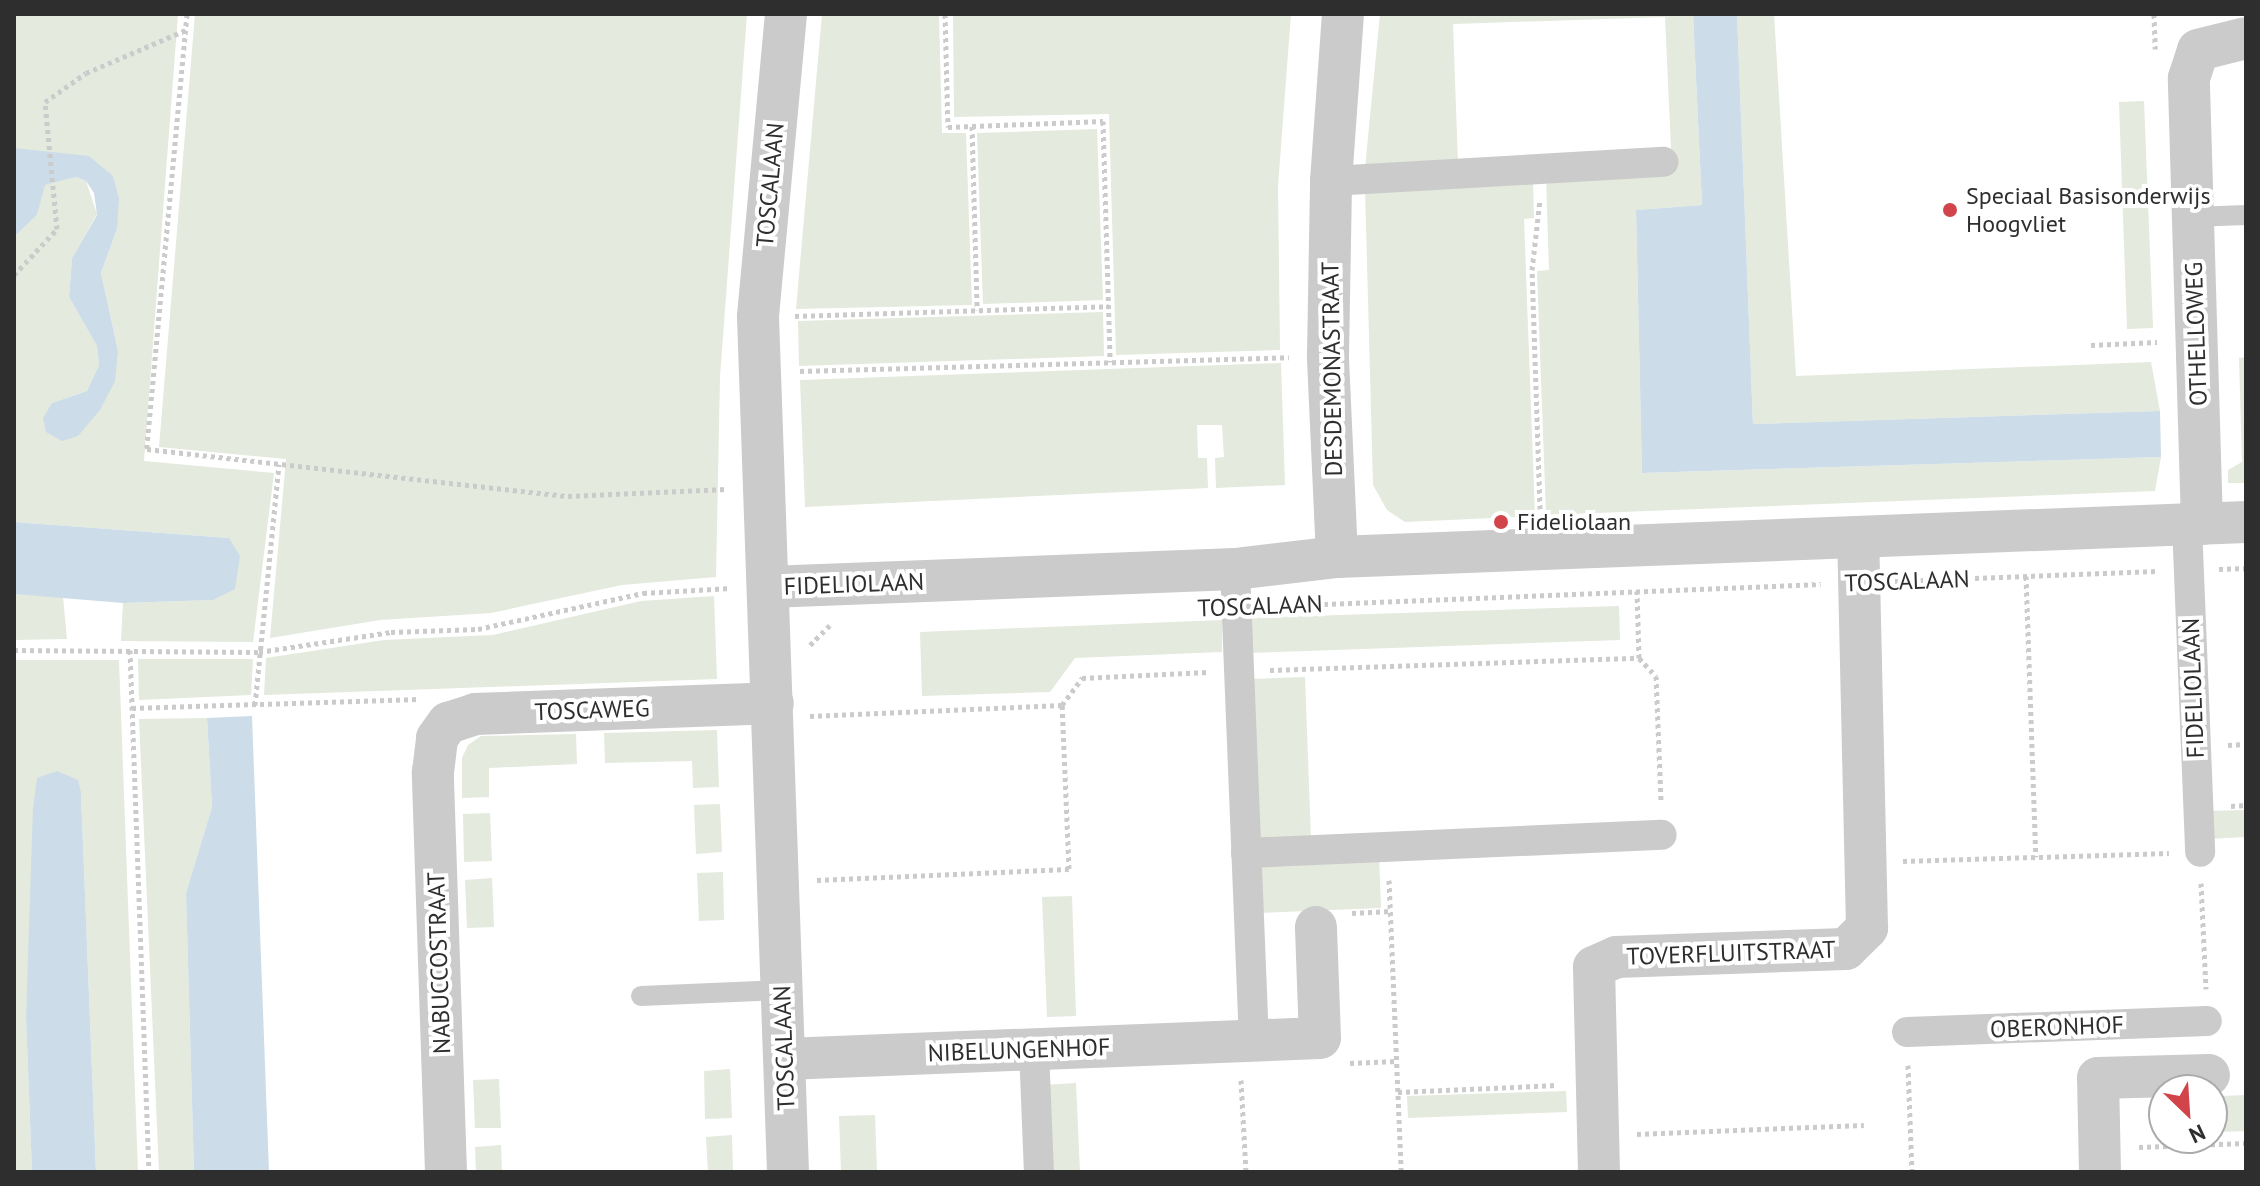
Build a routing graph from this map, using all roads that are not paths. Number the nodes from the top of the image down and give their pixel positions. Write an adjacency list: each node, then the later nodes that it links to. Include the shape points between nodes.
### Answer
1 (786, 14): 12 (street, TOSCALAAN, via 758,317)
2 (1343, 14): 5 (street, DESDEMONASTRAAT)
3 (2246, 38): 7 (street, OTHELLOWEG, via 2198,50 2189,78)
4 (1663, 162): 5 (street)
5 (1331, 181): 11 (street, DESDEMONASTRAAT, via 1328,356)
6 (2246, 215): 7 (lane)
7 (2191, 217): 9 (street, OTHELLOWEG)
8 (2246, 522): 9 (street, FIDELIOLAAN)
9 (2194, 524): 10 (street, FIDELIOLAAN); 17 (street, FIDELIOLAAN, via 2188,570)
10 (1858, 537): 11 (street, FIDELIOLAAN); 28 (street, TOVERFLUITSTRAAT, via 1867,928 1846,949 1616,957 1594,967)
11 (1337, 557): 13 (street, FIDELIOLAAN)
12 (768, 587): 13 (street, FIDELIOLAAN); 14 (street, TOSCALAAN)
13 (1235, 588): 18 (street)
14 (791, 702): 15 (street, TOSCAWEG, via 475,714 448,723); 20 (street, TOSCALAAN)
15 (434, 754): 30 (street, NABUCCOSTRAAT)
16 (1662, 835): 18 (street)
17 (2200, 852)
18 (1246, 853): 25 (street)
19 (1316, 927): 25 (street, NIBELUNGENHOF, via 1320,1038)
20 (782, 990): 21 (lane); 26 (street, TOSCALAAN)
21 (641, 996)
22 (2207, 1021): 23 (street, OBERONHOF)
23 (1907, 1032)
24 (1034, 1049): 25 (street, NIBELUNGENHOF); 26 (street, NIBELUNGENHOF); 32 (street)
25 (1247, 1054)
26 (785, 1059): 31 (street, TOSCALAAN)
27 (2148, 1077): 29 (street, via 2098,1078)
28 (1598, 1154)
29 (2100, 1160)
30 (446, 1172)
31 (788, 1172)
32 (1039, 1172)

